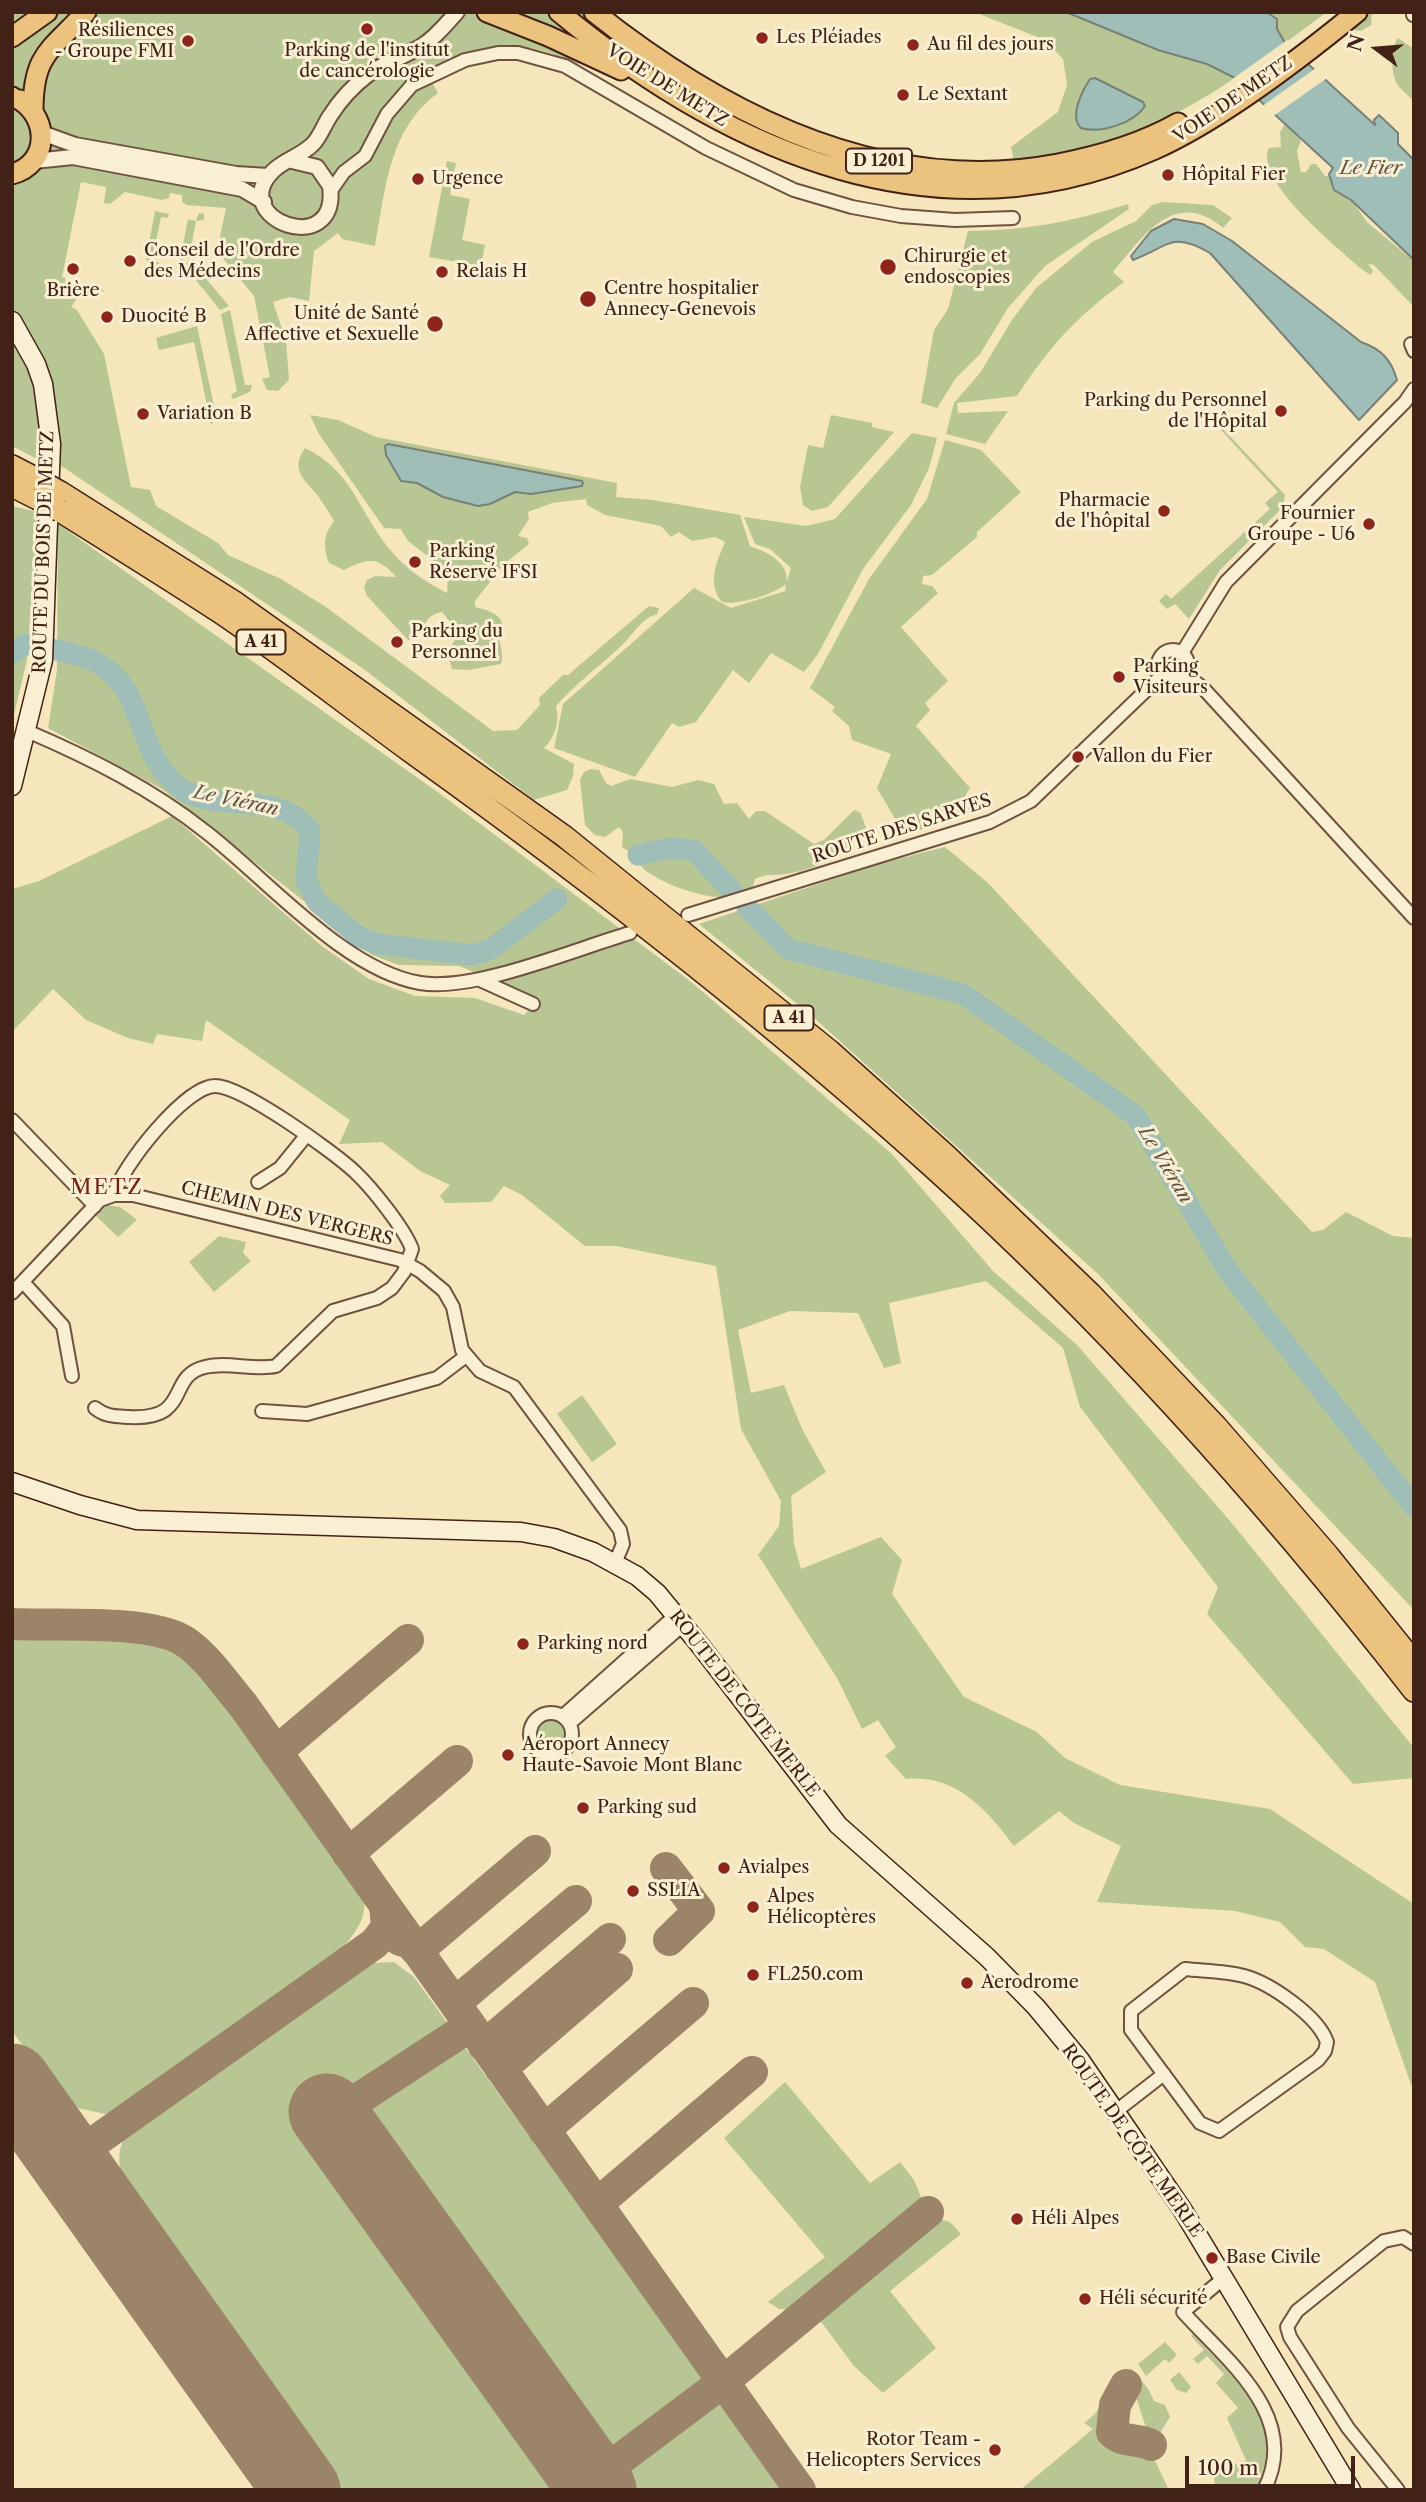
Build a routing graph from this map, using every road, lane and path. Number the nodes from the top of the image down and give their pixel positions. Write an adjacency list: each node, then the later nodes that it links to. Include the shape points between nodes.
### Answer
1 (47, 12): 8 (main road)
2 (86, 12): 11 (main road, via 40,60 33,82)
3 (487, 12): 10 (main road, D 1201, via 569,45)
4 (559, 12): 10 (main road, VOIE DE METZ)
5 (594, 12): 12 (main road, VOIE DE METZ / D 1201, via 694,86 738,109 831,148 911,168 981,172 1046,166)
6 (1342, 16): 12 (main road, VOIE DE METZ, via 1223,94)
7 (452, 18): 14 (street, via 424,45 356,85 332,112)
8 (12, 37)
9 (12, 97): 11 (main road)
10 (686, 103): 12 (main road, VOIE DE METZ / D 1201, via 736,130 819,164 867,178 939,189 982,190 1058,182 1121,162)
11 (33, 111): 13 (main road)
12 (1178, 130)
13 (42, 133): 15 (main road); 20 (street, via 75,145)
14 (314, 143): 16 (street); 17 (street)
15 (34, 161): 19 (main road); 22 (street, via 73,157 242,189)
16 (292, 161): 17 (street); 20 (street)
17 (318, 168): 18 (street); 21 (street)
18 (344, 172): 21 (street); 23 (street, via 365,156 387,114 412,85 465,60 518,53 565,66 706,148 794,190 901,216)
19 (14, 176)
20 (268, 176): 22 (street)
21 (330, 192): 22 (street, via 324,214 300,228 278,222)
22 (264, 202)
23 (1013, 218)
24 (12, 321): 33 (main road, ROUTE DU BOIS DE METZ, via 36,364 49,417 45,635)
25 (1414, 390): 30 (street, via 1226,582)
26 (12, 466): 28 (highway, A 41)
27 (12, 486): 28 (highway, A 41)
28 (39, 490): 29 (highway, A 41, bridge)
29 (60, 502): 55 (highway, A 41, via 236,603 564,836 830,1051 1100,1304 1217,1427); 56 (highway, A 41, via 552,853 819,1066 933,1167 1078,1307 1206,1442)
30 (1182, 653): 31 (street, via 1188,664); 32 (street, via 1171,650 1162,654 1158,663)
31 (1185, 674): 32 (street, via 1174,680); 36 (street, via 1203,688)
32 (1161, 676): 35 (street, ROUTE DES SARVES, via 1031,801 990,822)
33 (27, 731): 34 (main road, ROUTE DU BOIS DE METZ); 38 (street, via 155,793 329,937 369,963 421,983)
34 (12, 786)
35 (688, 915)
36 (1414, 918)
37 (630, 933): 38 (street)
38 (480, 980): 39 (street)
39 (533, 1004)
40 (12, 1120): 44 (street)
41 (305, 1137): 42 (street, via 280,1168); 43 (street, via 239,1093 214,1086 202,1088 122,1172); 45 (street, via 353,1170 412,1246)
42 (258, 1182)
43 (114, 1195): 44 (street); 45 (street, CHEMIN DES VERGERS, via 133,1195 323,1239)
44 (95, 1206): 46 (street)
45 (407, 1264): 48 (street, via 444,1291); 50 (street, CHEMIN DES VERGERS, via 387,1293 333,1311 276,1366 202,1367 186,1380 170,1408 154,1417 104,1415)
46 (23, 1282): 47 (street); 49 (street, via 63,1326)
47 (12, 1293)
48 (466, 1356): 51 (street, via 437,1378 307,1414); 53 (street, via 480,1371 514,1387 609,1515 623,1539)
49 (72, 1376)
50 (95, 1408)
51 (262, 1411)
52 (12, 1482): 53 (main road, ROUTE DE CÔTE MERLE, via 137,1520 521,1532 574,1544)
53 (615, 1563): 54 (main road, ROUTE DE CÔTE MERLE, via 646,1584)
54 (680, 1619): 57 (street); 59 (main road, ROUTE DE CÔTE MERLE, via 838,1825 987,1957 1080,2060)
55 (1414, 1662)
56 (1414, 1690)
57 (567, 1720)
58 (1164, 2074): 58 (street, via 1200,2123 1219,2131 1318,2060 1327,2042 1314,2019 1265,1984 1244,1976 1185,1969 1138,2004 1129,2019 1131,2030); 59 (street)
59 (1115, 2112): 61 (main road, ROUTE DE CÔTE MERLE)
60 (1414, 2244): 64 (street, via 1403,2238 1384,2241 1297,2311 1287,2328 1348,2428)
61 (1224, 2278): 62 (main road, ROUTE DE CÔTE MERLE); 63 (street, via 1183,2312 1269,2414 1275,2452)
62 (1351, 2486)
63 (1264, 2490)
64 (1398, 2490)

